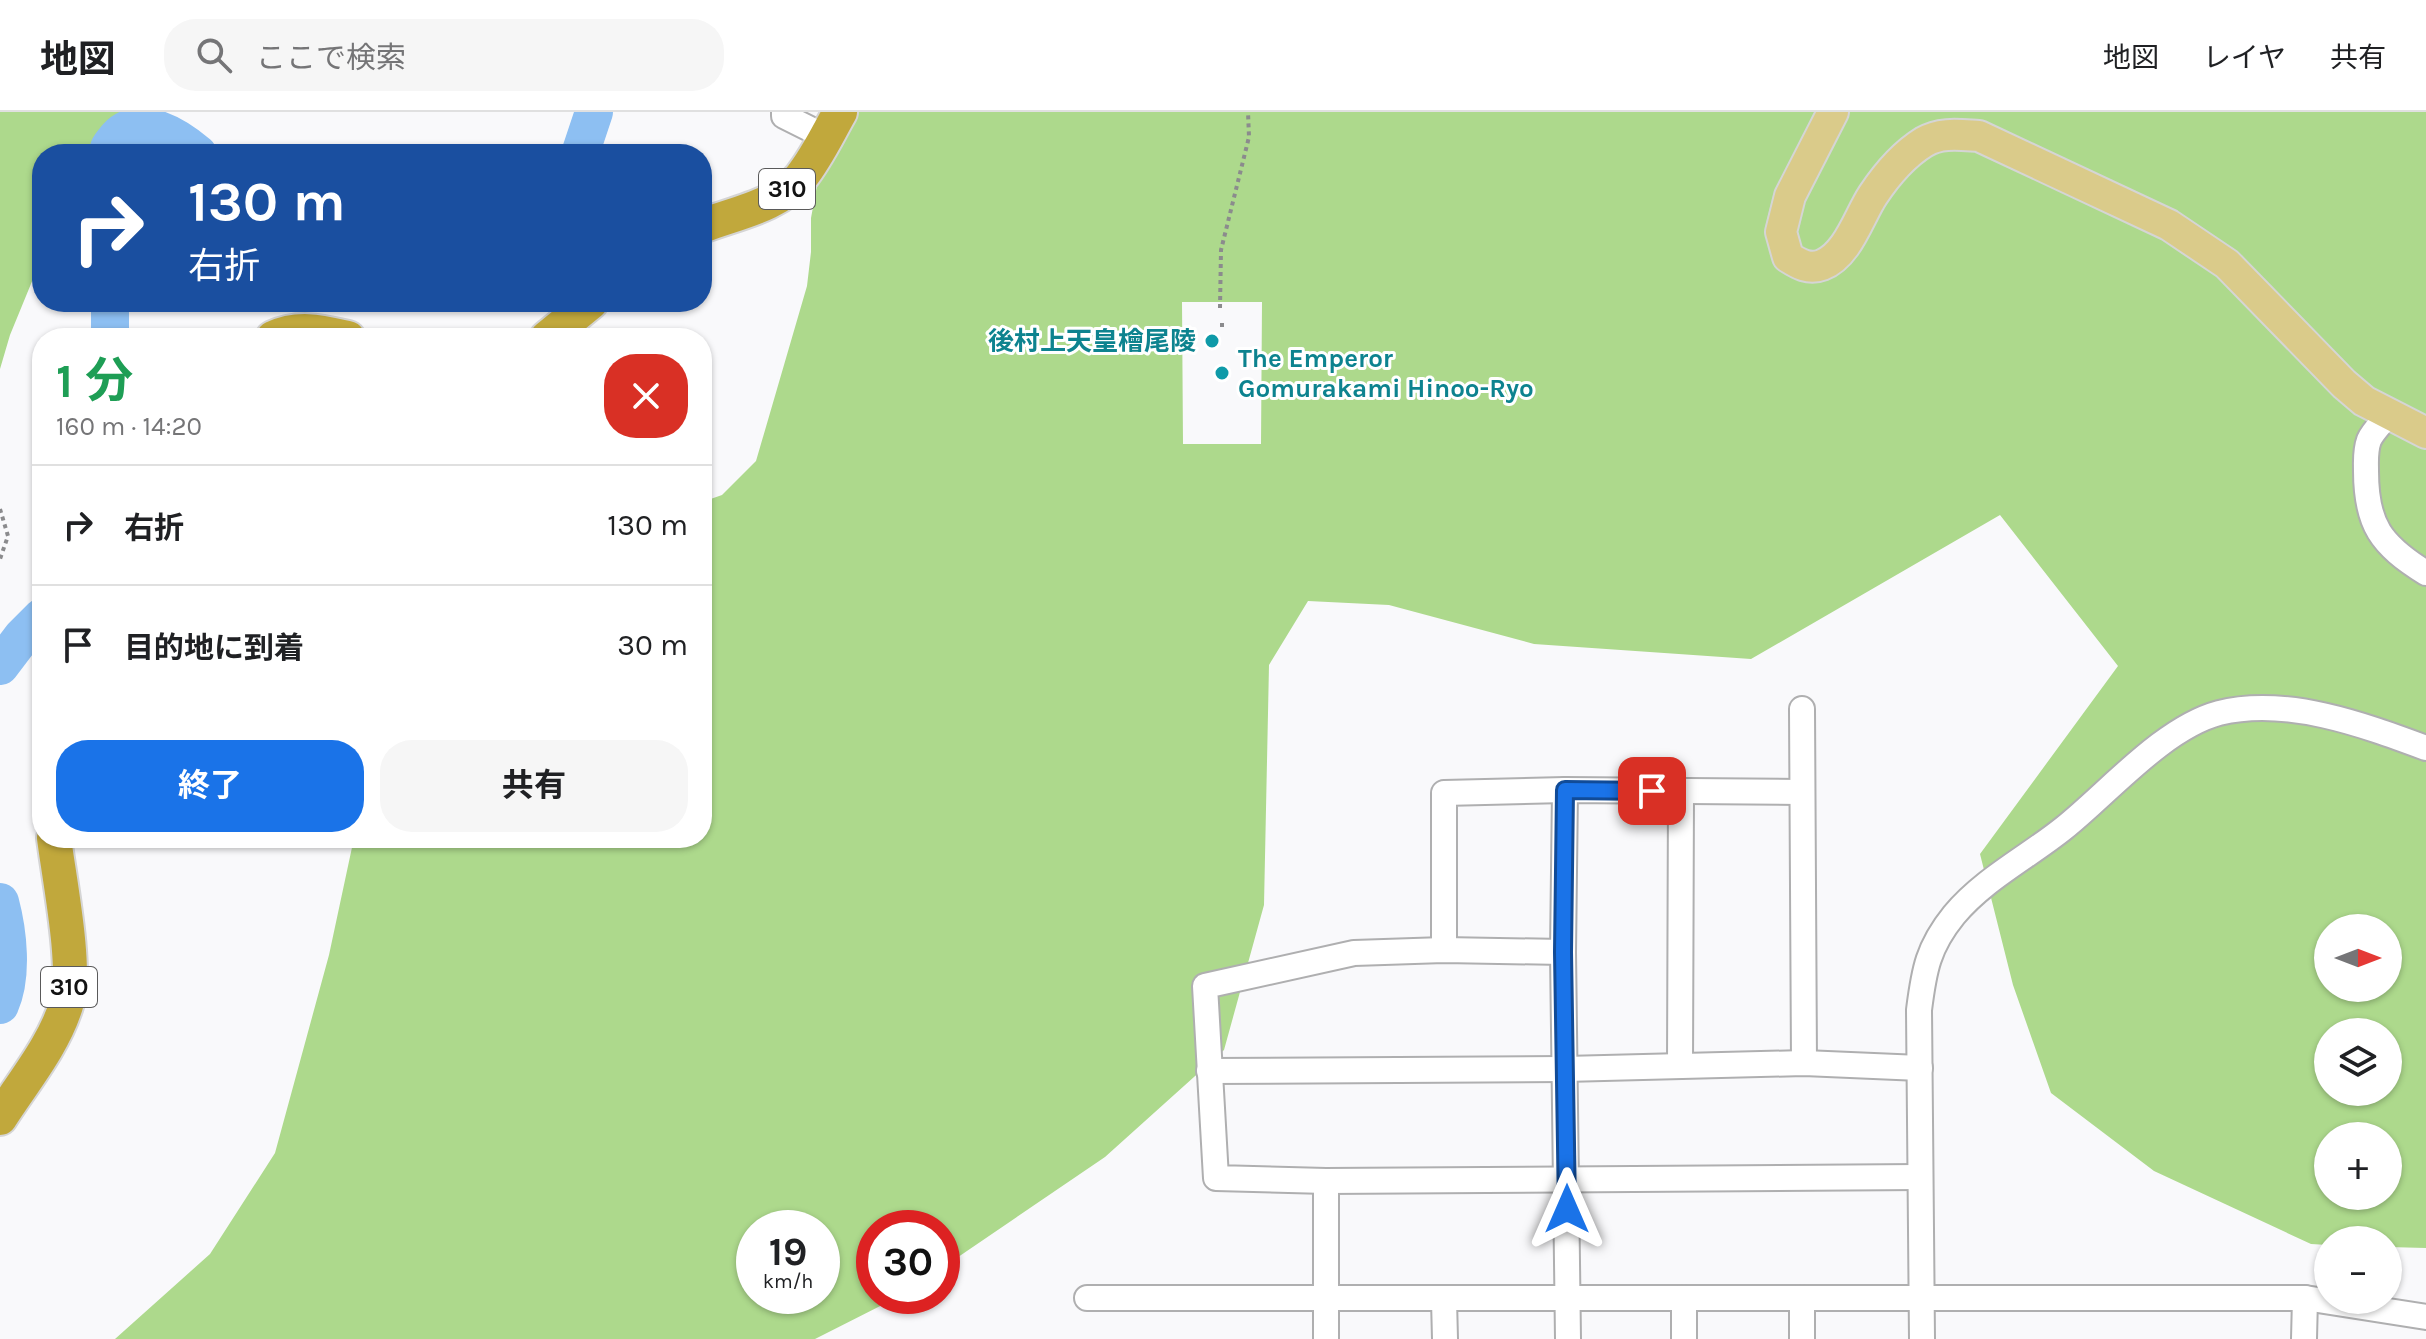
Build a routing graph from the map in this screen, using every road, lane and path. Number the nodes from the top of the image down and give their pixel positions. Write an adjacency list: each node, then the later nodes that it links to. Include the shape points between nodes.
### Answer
1 (784, 112): 4 (street)
2 (1248, 112): 6 (path, via 1249,137 1221,250)
3 (1833, 112): 9 (main road, via 1790,196 1781,232 1788,257 1806,267 1823,265 1839,253 1898,162 1927,141 1950,134 1979,136 2169,225 2227,264 2344,384)
4 (833, 124): 5 (highway, 310, via 801,178 761,205)
5 (712, 222)
6 (1220, 308)
7 (579, 312): 8 (highway)
8 (559, 328)
9 (2388, 415): 10 (main road); 13 (street, via 2370,438 2365,455 2368,508 2398,555)
10 (2426, 433)
11 (0, 509): 12 (path, via 8,536)
12 (0, 559)
13 (2426, 573)
14 (1802, 709): 18 (street)
15 (2426, 748): 24 (street, via 2352,721 2267,709 2218,713 2167,740 1954,915 1925,965)
16 (1565, 790): 17 (street); 20 (street, via 1444,793); 21 (street)
17 (1681, 792): 18 (street); 23 (street)
18 (1801, 792): 22 (street)
19 (55, 848): 27 (highway, 310, via 70,963 68,999 57,1029)
20 (1444, 950): 21 (street); 26 (street, via 1354,953 1205,986)
21 (1563, 952): 25 (street)
22 (1804, 1063): 23 (street); 24 (street)
23 (1680, 1066): 25 (street)
24 (1920, 1068): 28 (street)
25 (1565, 1069): 26 (street); 29 (street)
26 (1209, 1071): 30 (street, via 1216,1178)
27 (0, 1118)
28 (1920, 1177): 29 (street); 32 (street)
29 (1567, 1180): 30 (street); 31 (street)
30 (1326, 1181): 34 (street)
31 (1567, 1297): 35 (street); 38 (street); 42 (street)
32 (1921, 1297): 36 (street); 37 (street); 45 (street)
33 (1087, 1298): 34 (street)
34 (1326, 1298): 38 (street); 40 (street)
35 (1684, 1298): 36 (street); 43 (street)
36 (1802, 1298): 44 (street)
37 (2305, 1298): 39 (street); 46 (street)
38 (1444, 1300): 41 (street)
39 (2426, 1317)
40 (1326, 1339)
41 (1445, 1339)
42 (1568, 1339)
43 (1684, 1339)
44 (1802, 1339)
45 (1922, 1339)
46 (2304, 1339)

